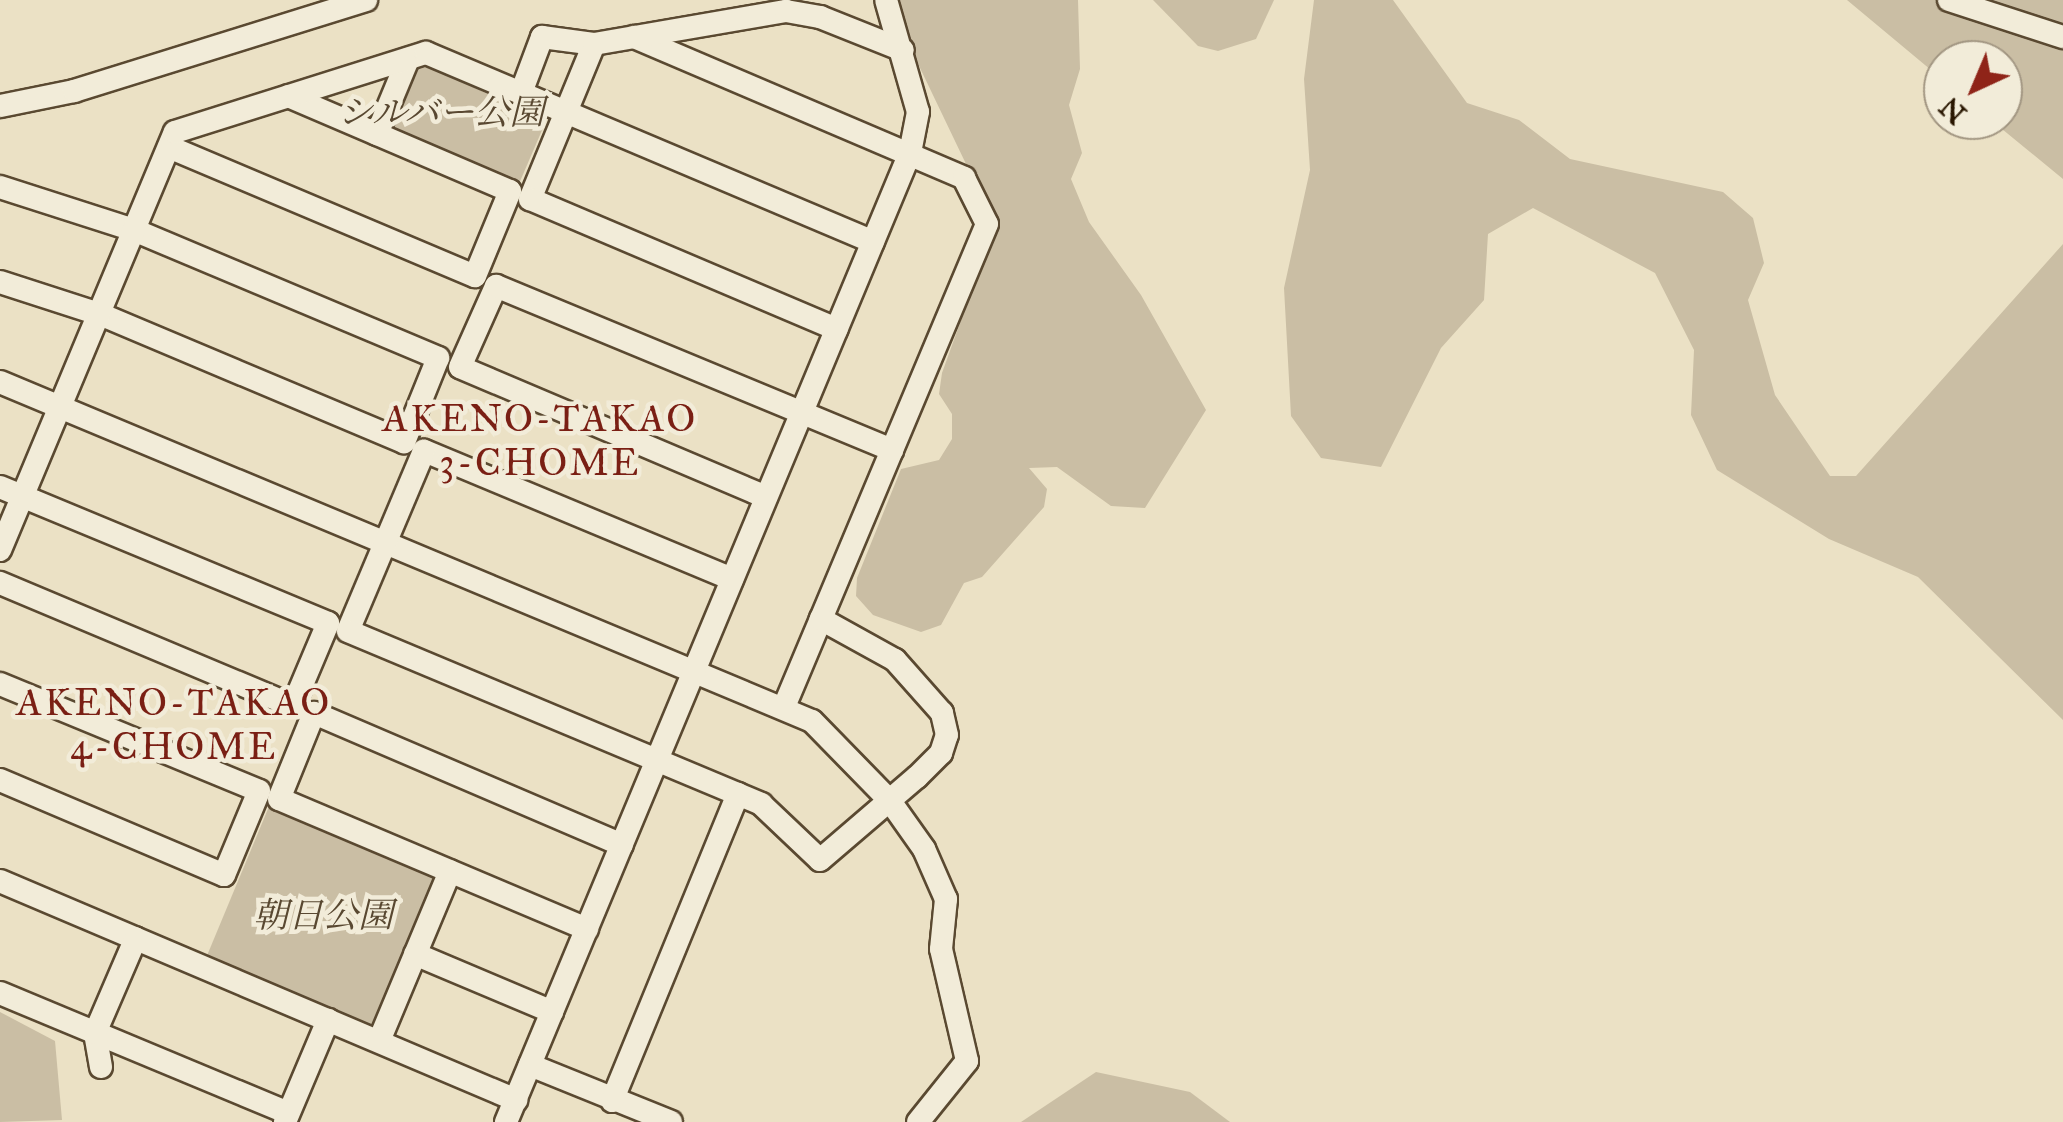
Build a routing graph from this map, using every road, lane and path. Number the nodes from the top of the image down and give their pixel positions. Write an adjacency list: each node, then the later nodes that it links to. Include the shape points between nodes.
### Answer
1 (366, 0): 11 (street, via 74,91)
2 (886, 0): 7 (street)
3 (1949, 0): 5 (street)
4 (634, 37): 6 (street); 7 (street, via 799,11); 15 (street)
5 (2063, 37)
6 (594, 44): 9 (street, via 542,37); 12 (street)
7 (902, 50): 15 (street, via 918,112)
8 (408, 59): 9 (street, via 426,53); 10 (street); 13 (street)
9 (521, 93): 12 (street)
10 (288, 96): 13 (street); 14 (street, via 175,132)
11 (0, 106)
12 (566, 112): 18 (street); 21 (street, via 530,199)
13 (377, 134): 14 (street, via 510,191 475,276)
14 (168, 147): 17 (street)
15 (910, 153): 18 (street); 25 (street, via 964,178 987,224)
16 (0, 187): 17 (street)
17 (134, 230): 20 (street); 20 (street, via 438,358 404,442)
18 (873, 242): 21 (street)
19 (0, 282): 20 (street)
20 (99, 314): 23 (street)
21 (837, 328): 24 (street)
22 (0, 382): 23 (street)
23 (61, 405): 27 (street); 29 (street)
24 (802, 412): 25 (street); 28 (street); 28 (street, via 496,286 460,367)
25 (892, 450): 33 (street)
26 (0, 487): 27 (street)
27 (22, 496): 30 (street); 32 (street, via 328,623 293,706)
28 (766, 497): 31 (street)
29 (386, 541): 31 (street, via 424,451); 34 (street); 37 (street, via 348,631)
30 (0, 550)
31 (732, 579): 34 (street)
32 (0, 583)
33 (821, 619): 36 (street); 40 (street, via 895,660 942,713 947,735 941,753)
34 (694, 670): 36 (street); 37 (street)
35 (0, 684): 38 (street, via 259,791 224,875)
36 (784, 707): 40 (street, via 829,735)
37 (657, 760): 39 (street); 41 (street)
38 (0, 780)
39 (738, 794): 40 (street, via 761,804 820,860); 55 (street)
40 (890, 801): 59 (street, via 924,849 946,899 941,949 967,1061)
41 (622, 845): 42 (street, via 314,713 279,799); 44 (street)
42 (450, 871): 44 (street); 46 (street)
43 (0, 881): 45 (street)
44 (586, 929): 48 (street)
45 (136, 938): 49 (street); 50 (street)
46 (416, 954): 48 (street); 51 (street)
47 (0, 993): 50 (street)
48 (552, 1012): 52 (street)
49 (328, 1020): 51 (street); 56 (street)
50 (95, 1033): 53 (street); 56 (street)
51 (378, 1041): 54 (street)
52 (530, 1065): 54 (street); 55 (street)
53 (101, 1067)
54 (516, 1100): 57 (street)
55 (612, 1100): 58 (street)
56 (287, 1118)
57 (506, 1122)
58 (671, 1122)
59 (918, 1122)

